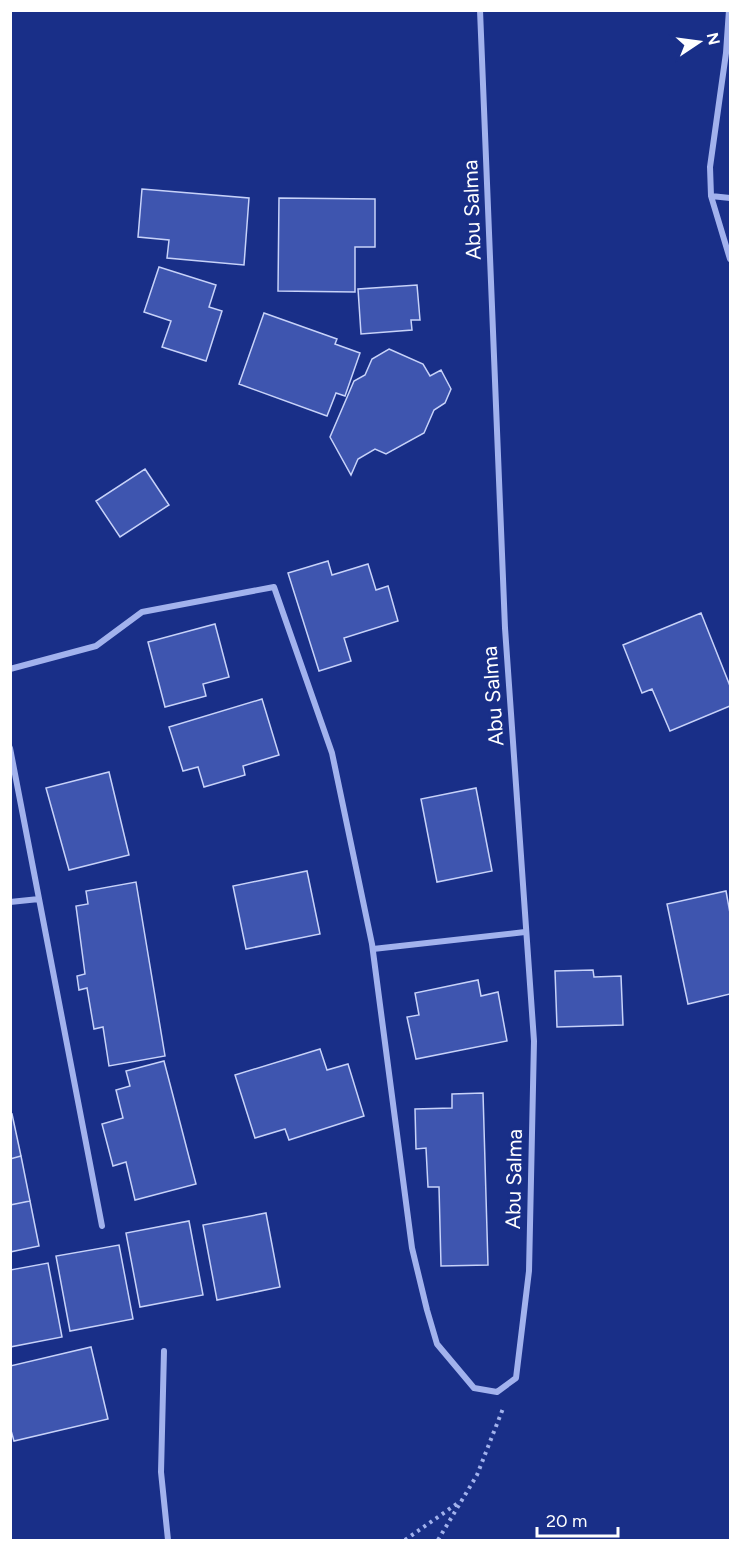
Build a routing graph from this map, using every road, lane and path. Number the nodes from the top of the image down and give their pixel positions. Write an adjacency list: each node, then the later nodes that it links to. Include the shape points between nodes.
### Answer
1 (480, 10): 10 (street, Abu Salma, via 505,628)
2 (729, 10): 3 (street, via 710,167)
3 (711, 196): 4 (street); 5 (street)
4 (730, 198)
5 (730, 259)
6 (10, 669): 11 (street, via 96,646 142,612 274,586 332,753)
7 (10, 748): 8 (street)
8 (39, 899): 9 (street); 12 (street)
9 (10, 902)
10 (525, 932): 11 (street); 14 (street, Abu Salma, via 534,1041 529,1271)
11 (373, 949): 14 (street, via 412,1248 437,1344 474,1388 497,1392)
12 (102, 1226)
13 (164, 1351): 16 (street, via 161,1472)
14 (516, 1378): 15 (path, via 477,1474)
15 (461, 1501): 17 (path); 18 (path)
16 (168, 1540)
17 (405, 1540)
18 (438, 1540)

